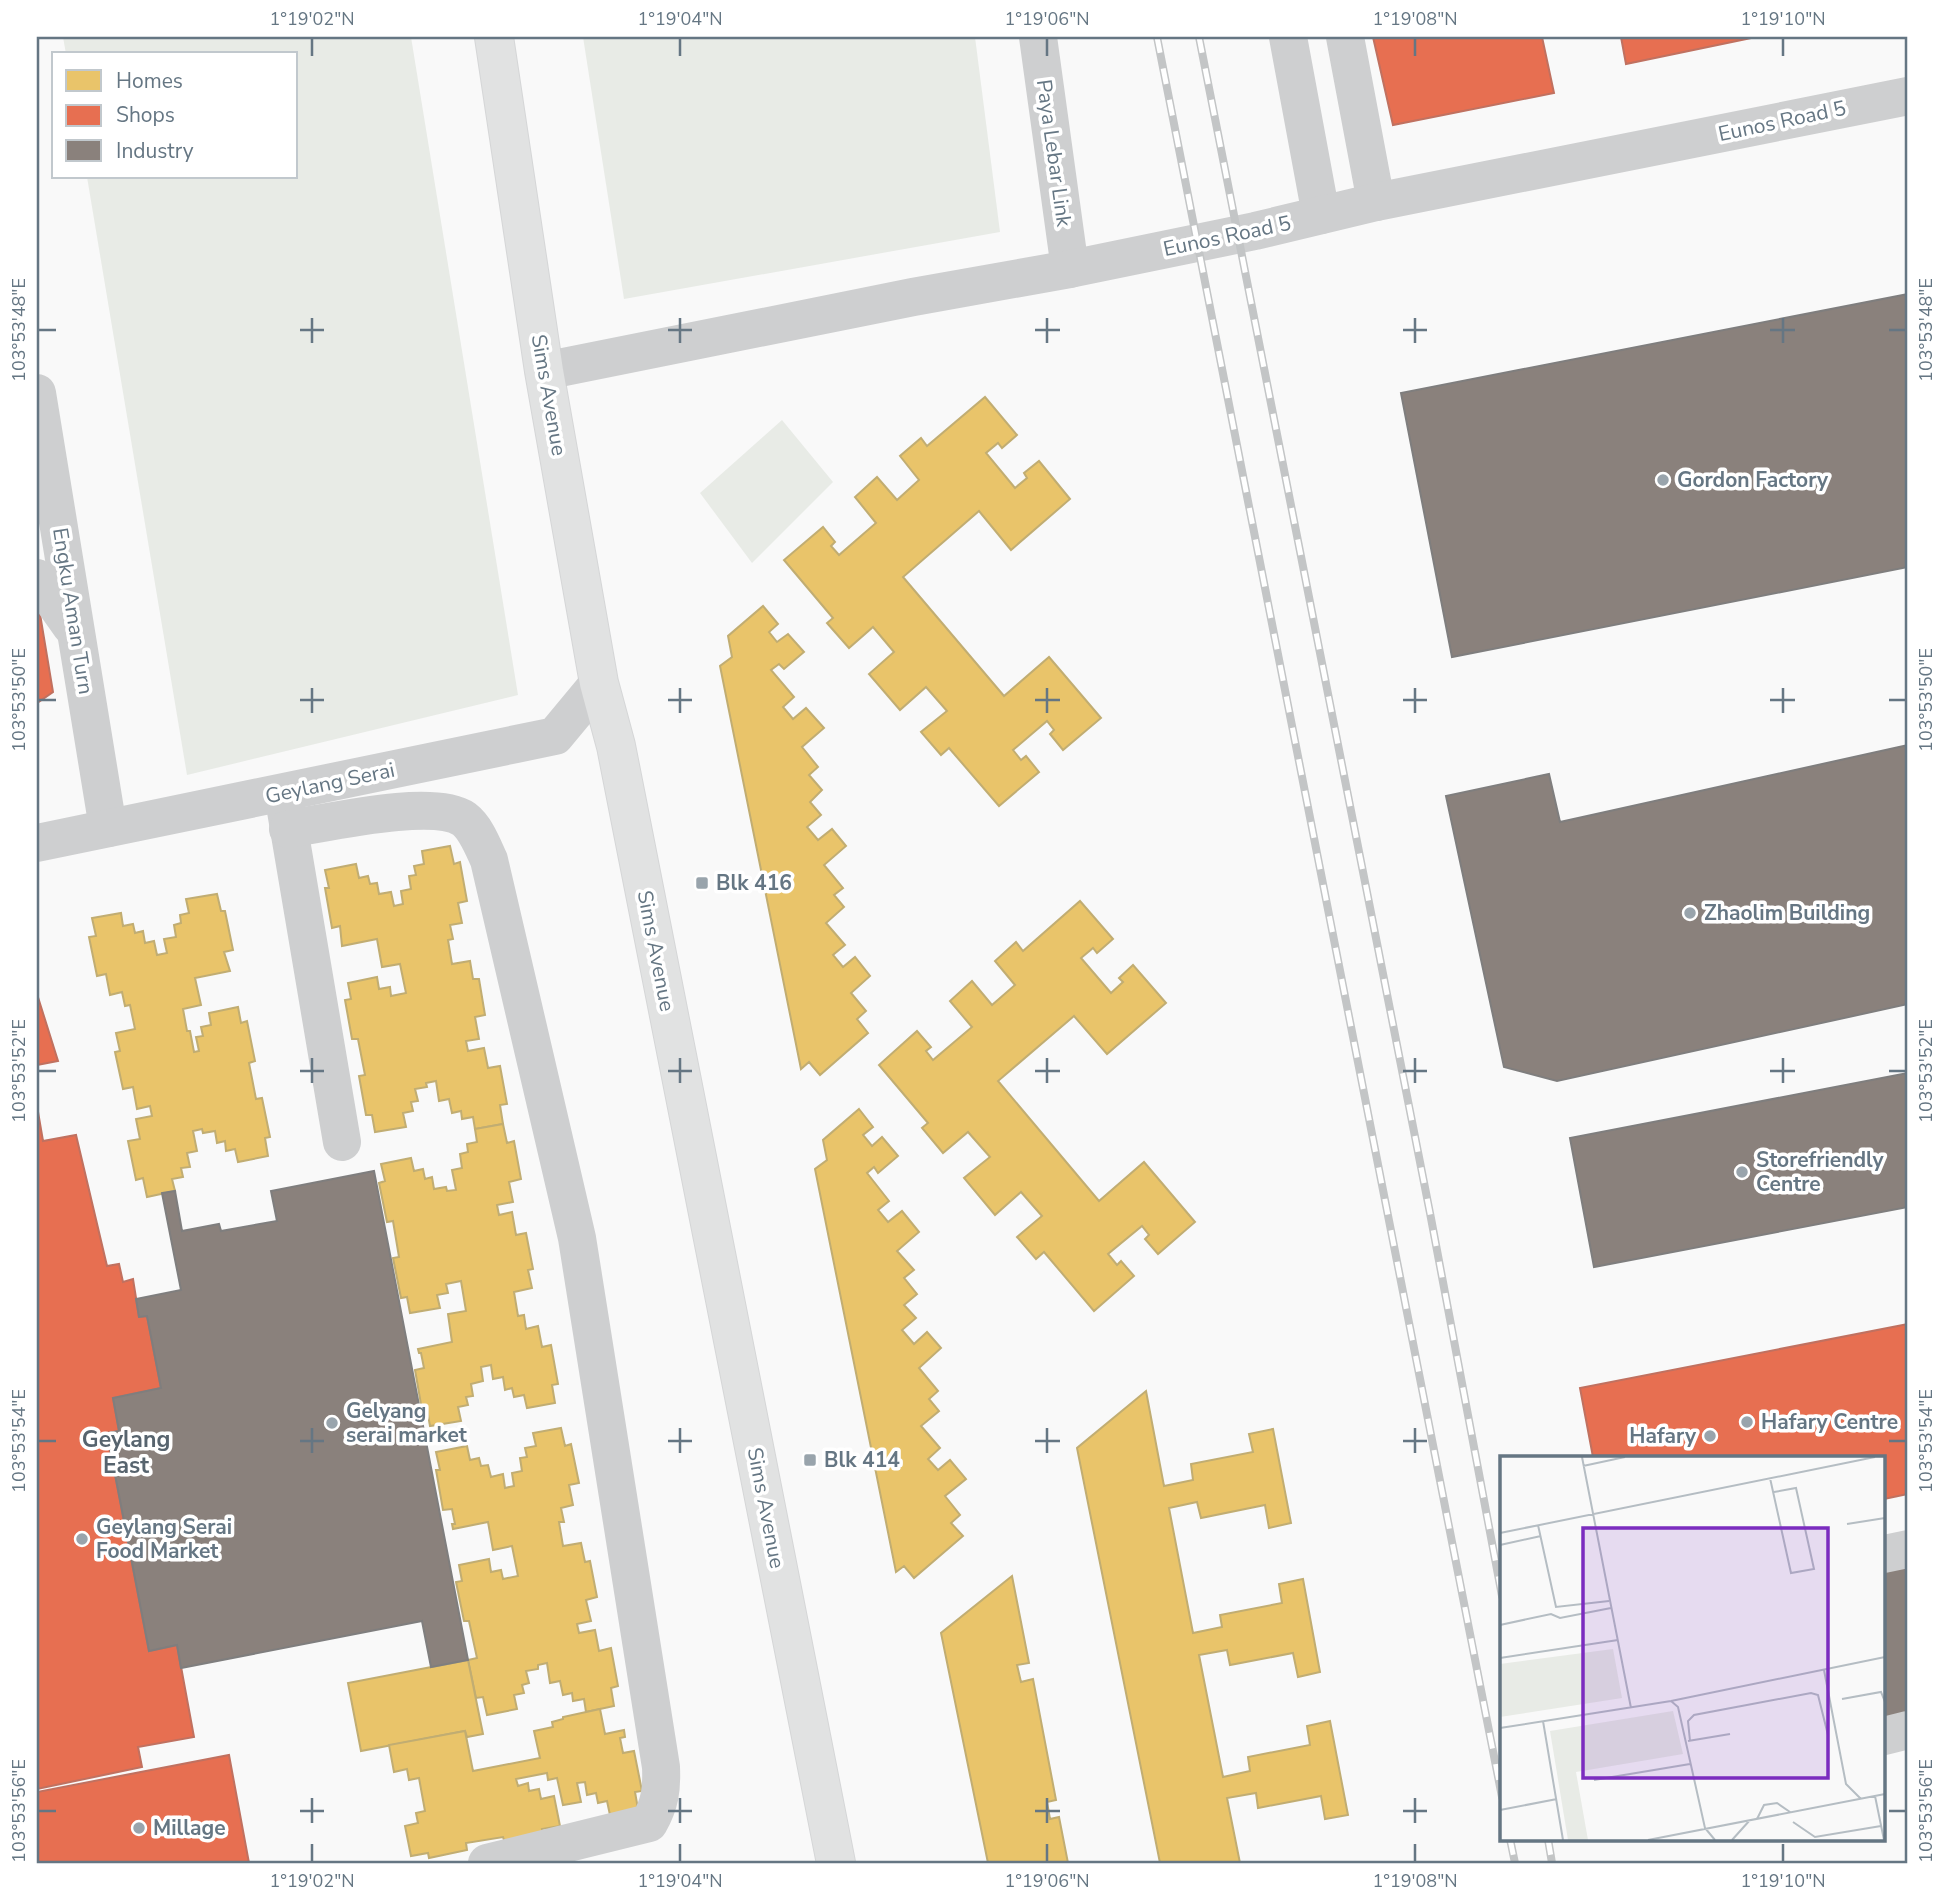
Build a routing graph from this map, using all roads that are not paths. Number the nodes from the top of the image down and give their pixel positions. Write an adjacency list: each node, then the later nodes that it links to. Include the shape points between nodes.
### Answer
1 (494, 37): 9 (main road, Sims Avenue)
2 (1038, 37): 8 (street, Paya Lebar Link)
3 (1288, 37): 7 (street)
4 (1345, 37): 6 (street)
5 (1908, 96): 6 (street, Eunos Road 5)
6 (1376, 202): 7 (street, Eunos Road 5)
7 (1321, 215): 8 (street, Eunos Road 5)
8 (1070, 269): 9 (street, Eunos Road 5)
9 (544, 371): 13 (main road, Sims Avenue)
10 (37, 393): 12 (street, Engku Aman Turn)
11 (37, 578): 12 (street)
12 (76, 633): 15 (street, Engku Aman Turn)
13 (598, 683): 14 (street, Geylang Serai, via 555,736); 23 (main road, Sims Avenue, via 619,758)
14 (286, 811): 15 (street, Geylang Serai); 17 (street); 22 (street, via 442,810 465,820 477,836 489,860 577,1238 662,1792 649,1823)
15 (108, 828): 16 (street, Geylang Serai)
16 (37, 844)
17 (342, 1142)
18 (1908, 1549): 19 (street)
19 (1885, 1554)
20 (1908, 1730): 21 (street)
21 (1885, 1736)
22 (486, 1863)
23 (836, 1863)

